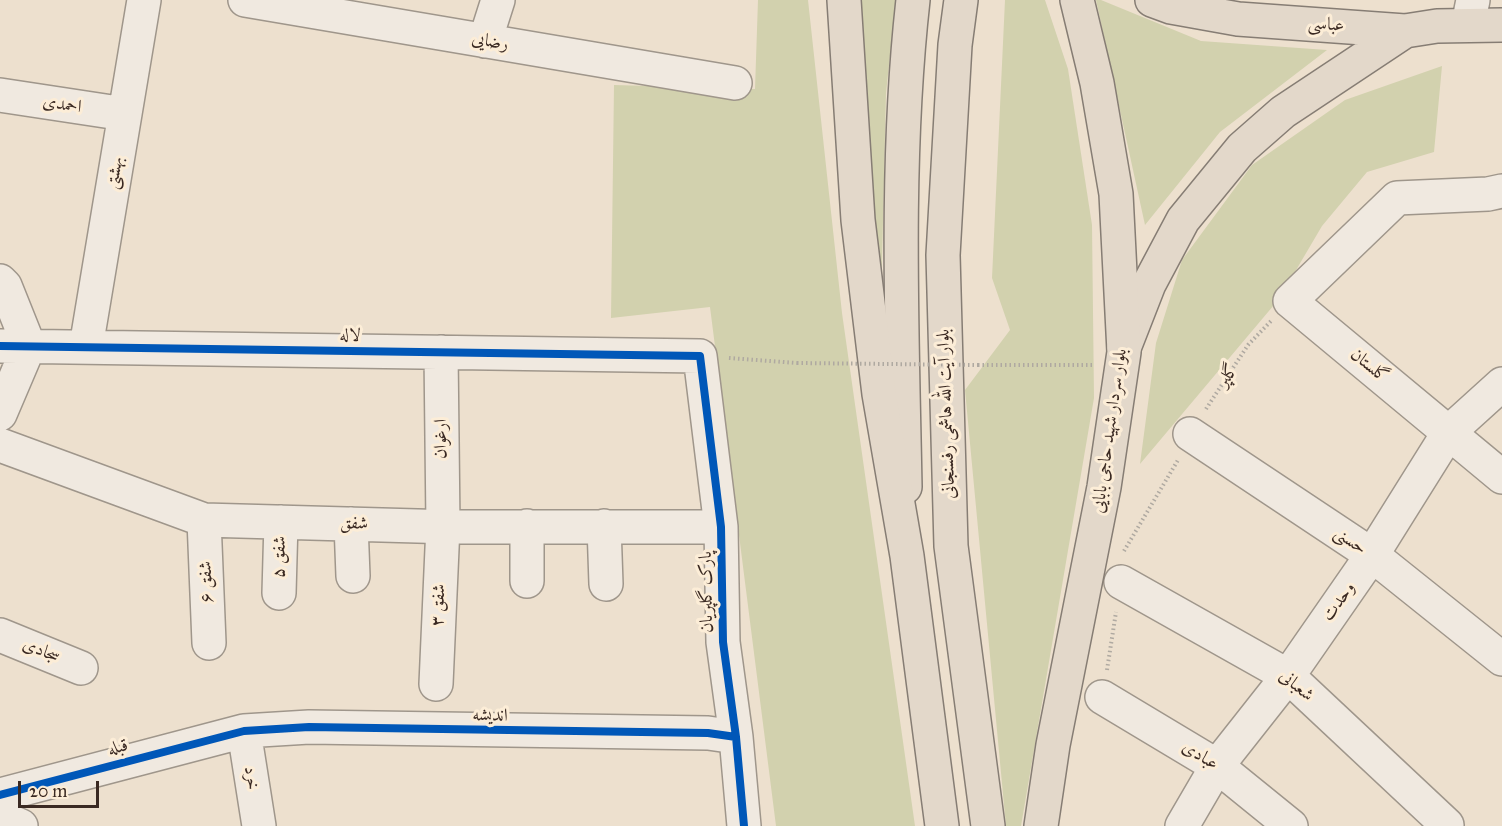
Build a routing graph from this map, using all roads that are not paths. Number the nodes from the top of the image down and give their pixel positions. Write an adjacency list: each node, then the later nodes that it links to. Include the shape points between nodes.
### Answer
1 (144, 0): 18 (street, بهشتی)
2 (245, 0): 8 (street, رضایی)
3 (498, 0): 15 (street)
4 (913, 0): 40 (main road, via 900,252)
5 (961, 0): 64 (main road, بلوار آیت الله هاشمی رفسنجانی, via 943,255 951,546)
6 (1077, 0): 25 (main road, بلوار سردار شهید حاجی بابایی, via 1097,84 1116,194)
7 (1152, 0): 10 (main road, عباسی, via 1171,7)
8 (298, 4): 12 (street, رضایی)
9 (842, 4): 40 (main road, via 858,220 879,394)
10 (1189, 6): 14 (main road, عباسی, via 1238,19)
11 (1471, 12): 13 (main road, عباسی); 14 (main road, عباسی)
12 (400, 13): 15 (street, رضایی)
13 (1502, 25)
14 (1405, 31): 25 (main road, via 1283,112 1242,148 1183,220 1149,284)
15 (485, 41): 16 (street, رضایی)
16 (735, 83)
17 (0, 95): 18 (street, احمدی)
18 (125, 114): 22 (street, بهشتی)
19 (1502, 191): 28 (street, گلستان, via 1397,198 1290,301)
20 (0, 281): 21 (street, via 5,286)
21 (14, 346): 22 (street, لاله); 27 (street)
22 (86, 347): 23 (street, لاله)
23 (441, 352): 24 (street, لاله); 35 (street, ارغوان)
24 (700, 356): 38 (street, پارک گلپریان)
25 (1123, 357): 65 (main road, بلوار سردار شهید حاجی بابایی, via 1104,487 1053,745)
26 (1502, 384): 28 (street, وحدت)
27 (0, 414)
28 (1449, 432): 31 (street, گلستان); 39 (street, وحدت)
29 (1190, 434): 39 (street, حسنی)
30 (0, 445): 32 (street, شفق)
31 (1502, 477)
32 (204, 520): 33 (street, شفق); 47 (street, شفق ۶)
33 (281, 522): 34 (street, شفق); 45 (street, شفق ۵)
34 (351, 524): 35 (street, شفق); 41 (street)
35 (443, 526): 36 (street, شفق); 51 (street, شفق ۳)
36 (526, 526): 37 (street, شفق); 42 (street)
37 (604, 526): 38 (street, شفق); 44 (street)
38 (721, 527): 54 (street, پارک گلپریان, via 723,642)
39 (1372, 555): 48 (street, حسنی); 50 (street, وحدت)
40 (907, 556): 63 (main road)
41 (353, 576)
42 (527, 581)
43 (1121, 582): 50 (street, شعبانی)
44 (606, 584)
45 (279, 593)
46 (0, 635): 49 (street, سجادی)
47 (209, 643)
48 (1502, 659)
49 (81, 668)
50 (1288, 676): 55 (street, وحدت); 58 (street, شعبانی)
51 (436, 684)
52 (1102, 697): 55 (street, عبادی)
53 (244, 731): 54 (street, اندیشه, via 309,727 708,733); 56 (street, قبله); 60 (street, خرد)
54 (736, 737): 62 (street, پارک گلپریان)
55 (1217, 766): 66 (street, وحدت); 67 (street, عبادی)
56 (0, 795)
57 (0, 817): 59 (street)
58 (1447, 825)
59 (21, 826)
60 (259, 826): 61 (street)
61 (267, 826)
62 (744, 826)
63 (942, 826)
64 (988, 826)
65 (1041, 826)
66 (1182, 826)
67 (1291, 826)

